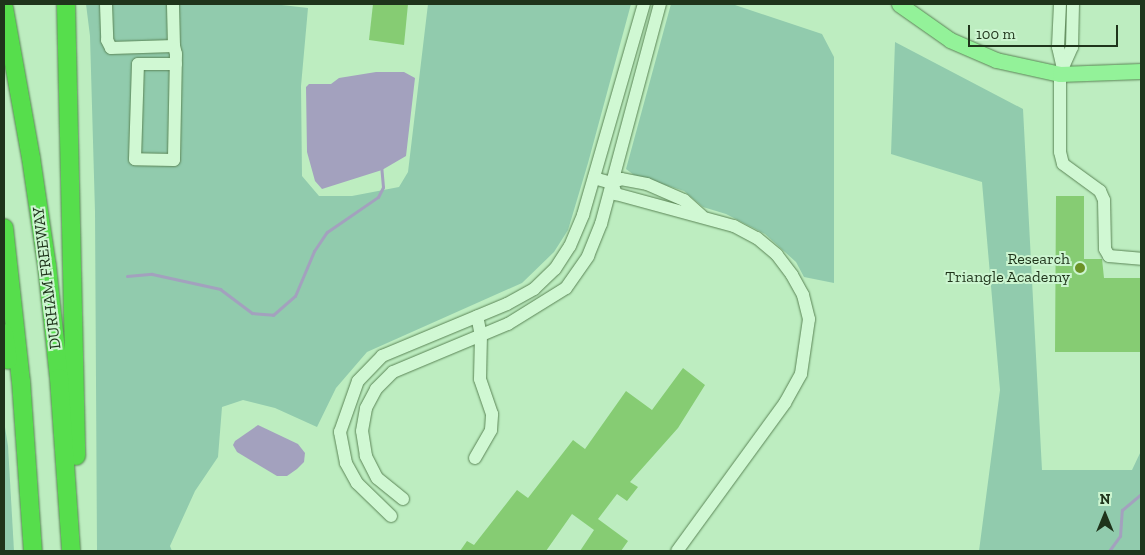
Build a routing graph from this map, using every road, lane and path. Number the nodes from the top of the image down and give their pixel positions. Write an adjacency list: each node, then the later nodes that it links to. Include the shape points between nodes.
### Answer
1 (66, 4): 29 (highway, via 75,300)
2 (106, 4): 11 (street, via 107,40 111,48)
3 (173, 4): 11 (street)
4 (660, 4): 10 (street)
5 (899, 4): 13 (main road, via 950,40 977,53 1016,66)
6 (1060, 4): 13 (street, via 1058,47)
7 (1073, 4): 13 (street, via 1072,47)
8 (4, 8): 28 (highway, DURHAM FREEWAY, via 47,266 59,378)
9 (642, 9): 10 (street); 15 (street)
10 (657, 17): 16 (street)
11 (174, 46): 12 (street)
12 (176, 64): 12 (street, via 174,160 135,159 138,64)
13 (1061, 69): 14 (main road); 19 (street, via 1060,152 1063,164 1100,191 1104,200 1103,241 1109,256)
14 (1141, 71)
15 (594, 178): 16 (street); 20 (street, via 570,246 555,269 534,289)
16 (612, 183): 17 (street, via 616,194); 17 (street, via 620,179 647,184 684,200); 22 (street, via 588,256 566,288 533,311)
17 (706, 219): 30 (street, via 734,226 757,238 778,255 803,295 809,320 808,346 801,374 785,403)
18 (4, 228): 24 (highway)
19 (1141, 259)
20 (477, 316): 22 (street); 26 (street, via 382,356 358,381 346,407 340,432 346,463 357,483)
21 (4, 333): 24 (highway)
22 (481, 336): 23 (street, via 480,379 492,414 491,430); 25 (street, via 394,372 376,389 366,408 362,431 366,456 377,478)
23 (475, 458)
24 (30, 489): 27 (highway)
25 (403, 499)
26 (391, 516)
27 (33, 551)
28 (71, 551)
29 (75, 551)
30 (677, 551)

